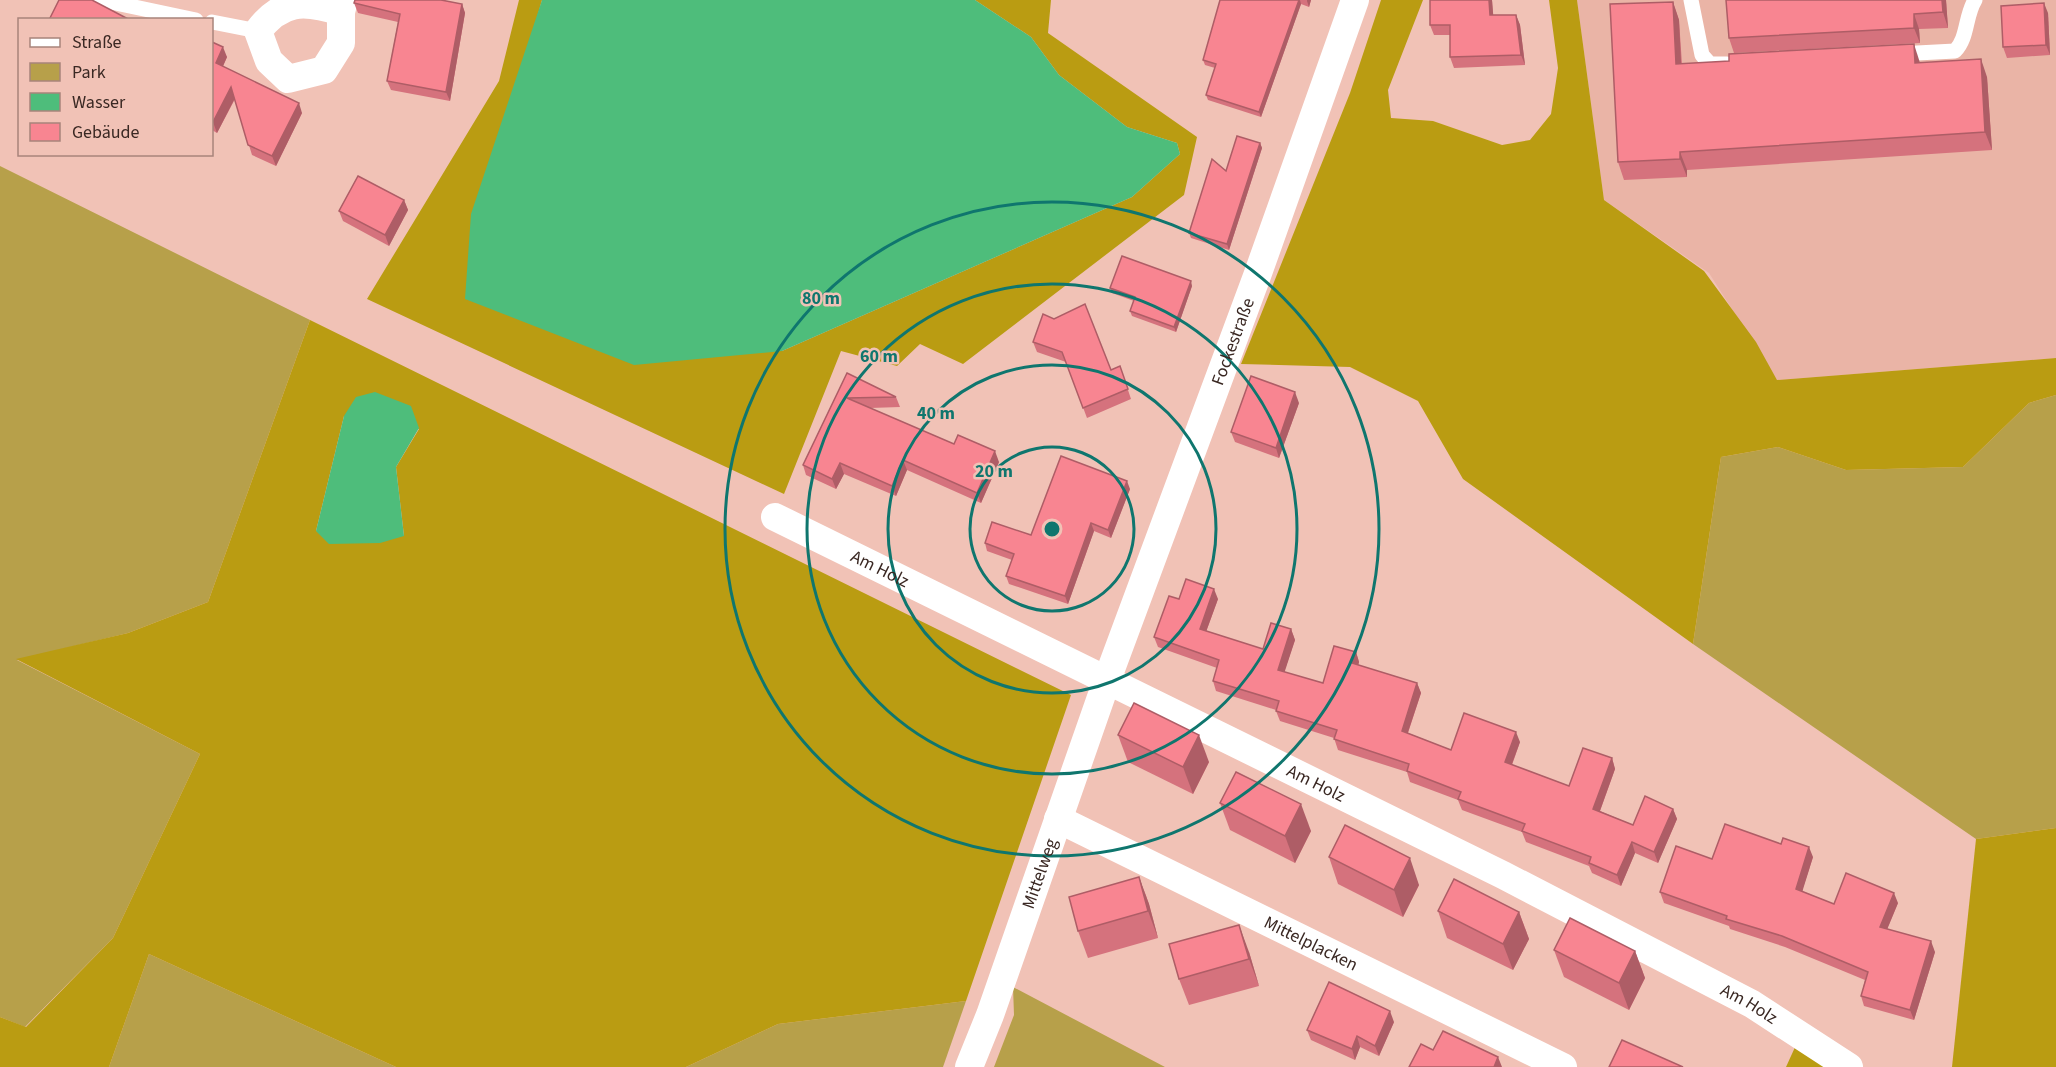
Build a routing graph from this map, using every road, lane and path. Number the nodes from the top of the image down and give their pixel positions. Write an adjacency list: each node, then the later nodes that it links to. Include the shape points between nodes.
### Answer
1 (101, 0): 6 (lane)
2 (1355, 0): 12 (street, Fockestraße)
3 (1691, 0): 10 (lane, via 1702,55 1710,64)
4 (1975, 0): 9 (lane, via 1966,20 1963,43 1955,51)
5 (343, 6): 8 (street, via 311,1 279,5); 8 (street, via 341,43 324,70 288,79 268,61)
6 (186, 18)
7 (213, 22): 8 (lane)
8 (258, 31)
9 (1885, 55)
10 (1745, 63)
11 (775, 517): 12 (street, Am Holz)
12 (1107, 680): 13 (street, Mittelweg); 16 (street, Am Holz, via 1503,875 1731,993)
13 (1058, 819): 14 (street, Mittelweg); 15 (street, Mittelplacken)
14 (969, 1067)
15 (1563, 1067)
16 (1849, 1067)

